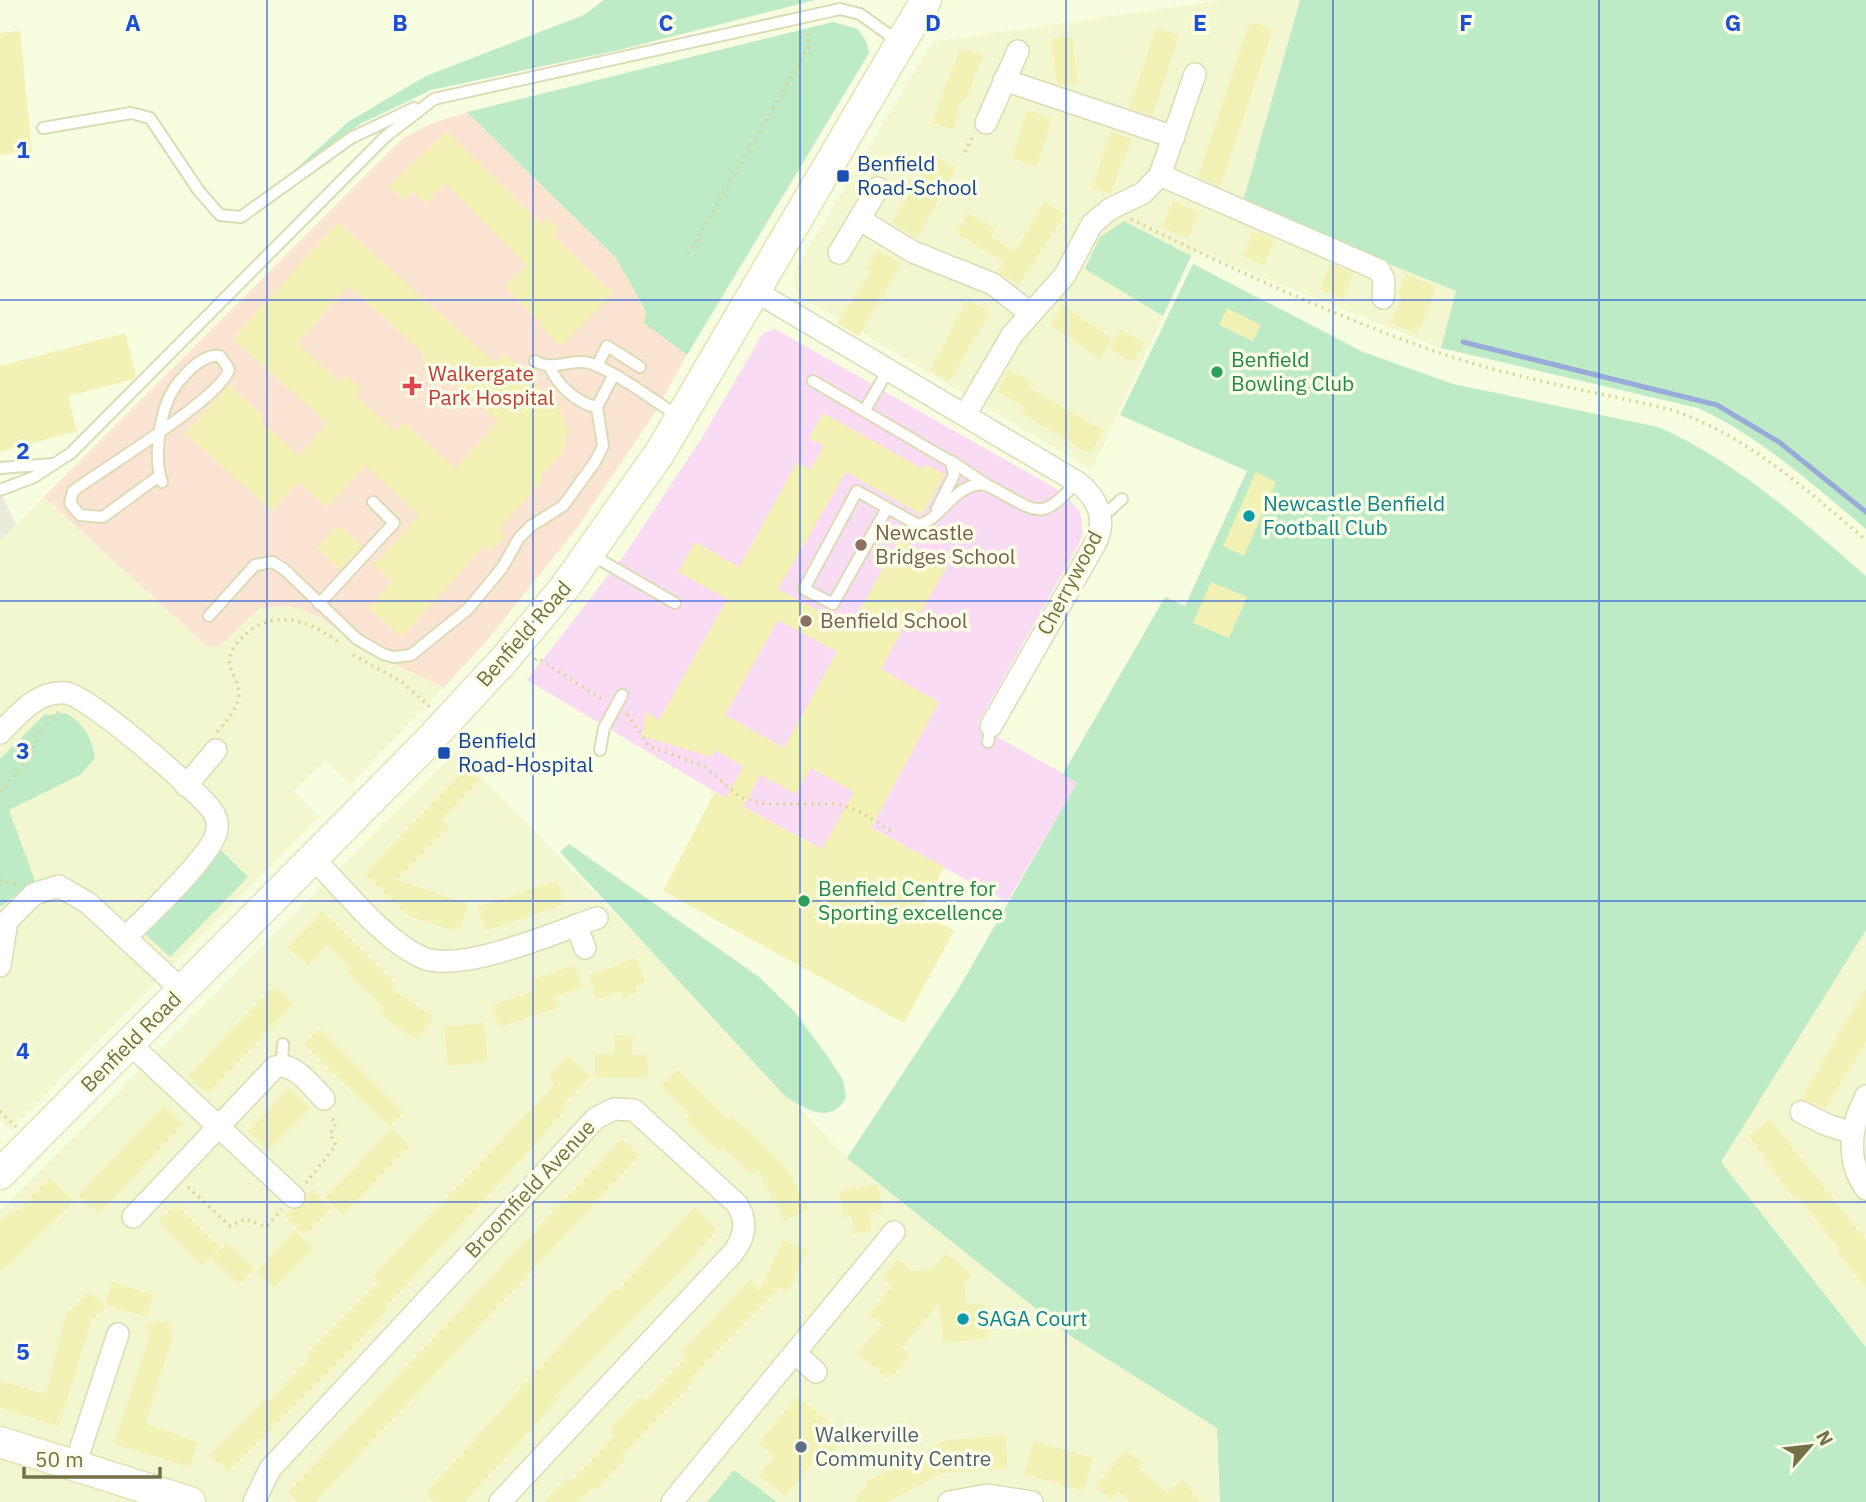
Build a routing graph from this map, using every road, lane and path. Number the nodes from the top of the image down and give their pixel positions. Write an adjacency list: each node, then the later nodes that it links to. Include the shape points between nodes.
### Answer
1 (926, 0): 3 (street, Benfield Road)
2 (805, 16): 3 (lane, via 850,10); 7 (lane); 16 (path, via 809,47)
3 (901, 43): 17 (street, Benfield Road)
4 (1018, 51): 6 (street)
5 (1195, 74): 10 (street)
6 (1004, 80): 8 (street); 10 (street)
7 (434, 99): 9 (lane, via 351,138 241,217 220,215 150,118 131,113); 33 (lane, via 385,137 93,433)
8 (986, 123)
9 (43, 128)
10 (1174, 137): 11 (street)
11 (1160, 175): 13 (street, via 1143,193); 18 (street, via 1378,270 1384,280)
12 (878, 188): 14 (street)
13 (1110, 209): 19 (street, via 1092,224 1057,286); 43 (path, via 1220,263 1434,350 1699,419 1780,468)
14 (859, 219): 15 (street); 19 (street, via 913,252 993,284)
15 (839, 253)
16 (688, 254)
17 (755, 291): 24 (street, Cherrywood); 30 (street, Benfield Road)
18 (1383, 298)
19 (1030, 313): 29 (street)
20 (536, 361): 21 (lane)
21 (550, 366): 22 (lane, via 581,362); 27 (lane, via 556,379 581,402)
22 (597, 366): 23 (lane, via 607,346); 25 (lane)
23 (640, 367)
24 (888, 370): 28 (lane); 29 (street, Cherrywood)
25 (613, 376): 27 (lane); 30 (lane)
26 (813, 381): 28 (lane)
27 (597, 407): 46 (lane, via 603,440 600,454 564,506 525,531 468,609 419,649 402,657 383,654 357,639)
28 (865, 410): 32 (lane)
29 (965, 415): 35 (street, Cherrywood)
30 (681, 418): 44 (street, Benfield Road)
31 (162, 428): 31 (lane, via 166,402 189,373 205,358 216,355 223,359 229,369 223,382); 31 (lane, via 161,479 103,517 80,515 70,503 73,491)
32 (946, 458): 36 (lane); 42 (lane, via 954,475)
33 (56, 464): 34 (lane); 37 (lane)
34 (0, 468)
35 (1077, 482): 36 (lane, via 1042,512); 41 (street, Cherrywood)
36 (989, 486): 42 (lane, via 965,488)
37 (0, 490)
38 (1122, 499): 41 (lane)
39 (373, 502): 46 (lane, via 394,523)
40 (887, 508): 40 (lane, via 833,604 804,589 857,491); 42 (lane, via 918,525)
41 (1100, 513): 54 (street, Cherrywood, via 1096,542)
42 (934, 514)
43 (1866, 540)
44 (590, 554): 45 (lane); 48 (street, Benfield Road)
45 (675, 603)
46 (319, 604): 47 (lane, via 279,565 266,561 254,565)
47 (209, 616)
48 (504, 660): 51 (path, via 520,674 537,658); 52 (street, Benfield Road)
49 (66, 693): 53 (street, via 35,700); 57 (street, via 90,703); 58 (path, via 57,717 40,733 30,756)
50 (622, 695): 51 (lane)
51 (615, 707): 56 (lane); 59 (path, via 631,716 649,746 705,767 740,797 765,804 838,804)
52 (446, 723): 55 (path, via 410,687 360,660 319,629 298,621 274,620 249,632 230,654 240,696 216,733); 60 (street, Benfield Road)
53 (0, 733)
54 (990, 734)
55 (216, 750): 57 (street)
56 (600, 750)
57 (187, 786): 63 (street, via 214,814 216,835 204,856)
58 (0, 792)
59 (891, 831)
60 (313, 859): 62 (street, via 405,948 434,962 475,959); 66 (street, Benfield Road)
61 (597, 918): 62 (street)
62 (576, 925): 64 (street)
63 (126, 937): 65 (street, via 77,894 51,886 34,894 6,921); 66 (street)
64 (585, 948)
65 (0, 966)
66 (182, 990): 67 (street, Benfield Road)
67 (130, 1044): 71 (street); 73 (street, Benfield Road)
68 (1866, 1096): 72 (street)
69 (324, 1099): 71 (street, via 282,1054)
70 (1801, 1112): 72 (street)
71 (217, 1126): 75 (street); 76 (street)
72 (1853, 1133): 74 (street, via 1853,1161)
73 (0, 1174)
74 (1866, 1189)
75 (294, 1197)
76 (133, 1217)
77 (894, 1232): 79 (street)
78 (117, 1334): 82 (street)
79 (794, 1353): 80 (street); 86 (street)
80 (816, 1372)
81 (0, 1442): 82 (street)
82 (75, 1465): 83 (street)
83 (190, 1502)
84 (254, 1502): 85 (street, Broomfield Avenue, via 270,1469 596,1118 614,1109 634,1110 737,1204 744,1222 742,1239)
85 (500, 1502)
86 (672, 1502)
87 (950, 1502): 88 (street, via 987,1495)
88 (1032, 1502)

